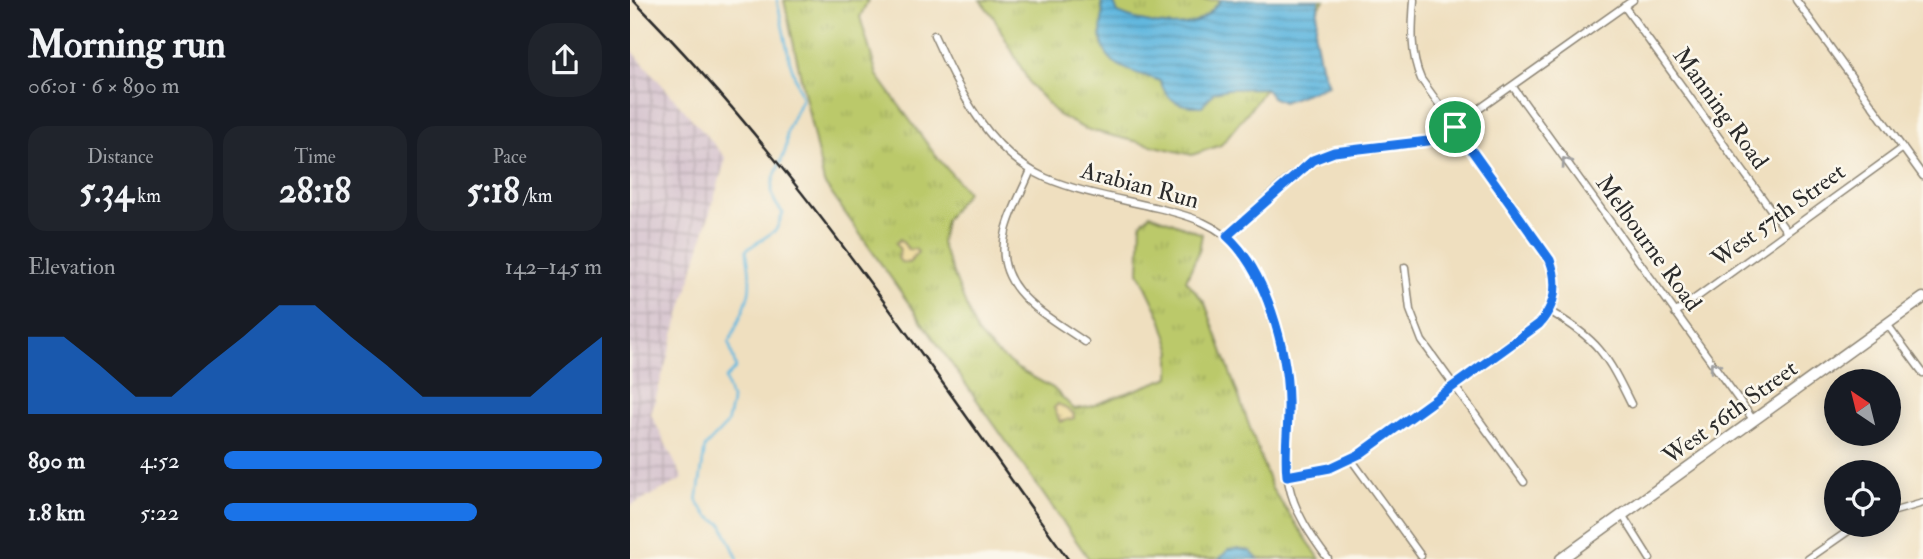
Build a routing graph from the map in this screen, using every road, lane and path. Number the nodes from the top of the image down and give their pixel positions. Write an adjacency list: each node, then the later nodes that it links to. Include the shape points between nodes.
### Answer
1 (1414, 0): 7 (street, via 1412,44 1418,71)
2 (1633, 0): 4 (street)
3 (1796, 0): 8 (street)
4 (1624, 6): 6 (street); 11 (street, Manning Road)
5 (934, 35): 9 (street, Arabian Run, via 983,125)
6 (1513, 87): 7 (street); 16 (street, Melbourne Road, one-way to 6)
7 (1455, 127): 12 (street, via 1428,141 1334,152 1313,160); 15 (street, via 1550,260 1556,282)
8 (1903, 148): 10 (street); 11 (street, West 57th Street)
9 (1031, 170): 12 (street, Arabian Run, via 1066,185 1195,218); 18 (street, via 1006,230 1007,269 1028,302)
10 (1923, 176)
11 (1787, 232): 16 (street, West 57th Street)
12 (1227, 236): 24 (street, Arabian Run, via 1257,276 1282,347 1289,402)
13 (1405, 267): 20 (street, via 1414,324)
14 (1923, 298): 17 (main road, West 56th Street)
15 (1549, 311): 20 (street, via 1539,324); 21 (street, via 1579,328 1601,349)
16 (1675, 313): 22 (street, Melbourne Road, one-way to 16)
17 (1887, 324): 19 (street); 22 (main road, West 56th Street)
18 (1085, 342)
19 (1923, 373)
20 (1454, 386): 23 (street); 25 (street)
21 (1631, 404)
22 (1754, 421): 28 (main road, West 56th Street)
23 (1351, 459): 24 (street); 30 (street)
24 (1287, 476): 31 (street, Arabian Run, via 1300,518)
25 (1524, 482)
26 (1923, 502): 27 (street)
27 (1901, 509)
28 (1623, 516): 32 (main road, West 56th Street); 33 (street)
29 (1840, 537): 34 (street)
30 (1421, 556)
31 (1328, 559)
32 (1561, 559)
33 (1650, 559)
34 (1808, 559)

